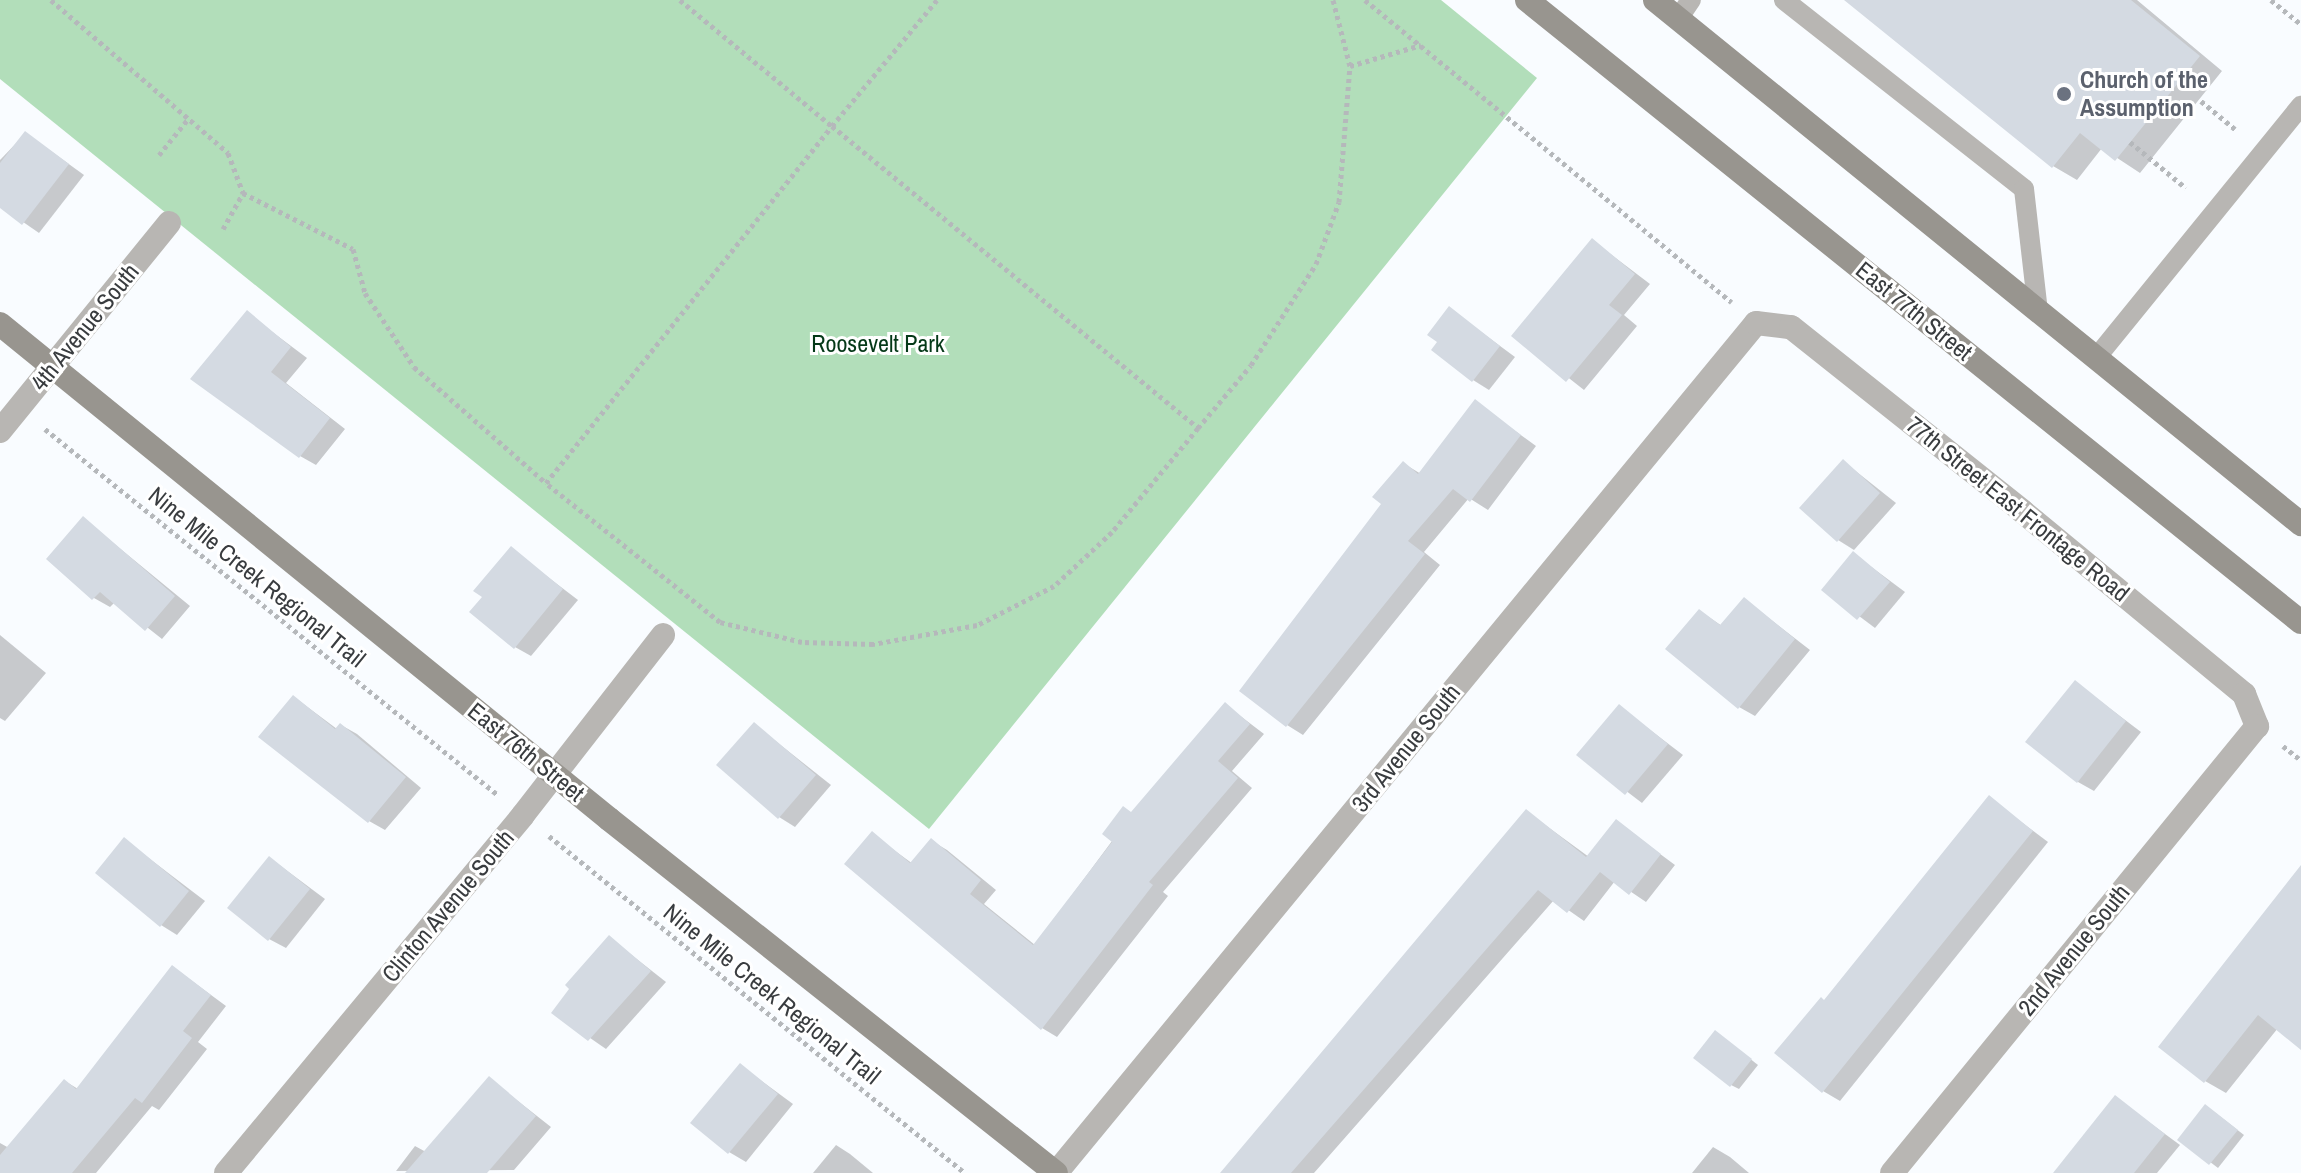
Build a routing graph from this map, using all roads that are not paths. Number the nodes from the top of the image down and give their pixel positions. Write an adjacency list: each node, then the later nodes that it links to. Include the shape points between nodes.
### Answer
1 (1527, 0): 14 (street, East 77th Street)
2 (1655, 0): 4 (street)
3 (1784, 0): 7 (lane, via 2024,189)
4 (1684, 9): 7 (street)
5 (2301, 106): 10 (lane)
6 (169, 223): 11 (street, 4th Avenue South)
7 (2038, 311): 10 (street)
8 (1756, 323): 16 (street, 77th Street East Frontage Road, via 1791,327 2010,501 2244,694); 19 (street, 3rd Avenue South)
9 (0, 324): 11 (street, East 76th Street)
10 (2096, 358): 13 (street)
11 (52, 367): 12 (street, 4th Avenue South); 17 (street, East 76th Street)
12 (0, 431)
13 (2301, 524)
14 (2301, 622)
15 (663, 635): 17 (street, Clinton Avenue South)
16 (2257, 726): 20 (street, 2nd Avenue South)
17 (554, 775): 18 (street, Clinton Avenue South); 19 (street, East 76th Street)
18 (226, 1173)
19 (1056, 1173)
20 (1892, 1173)

